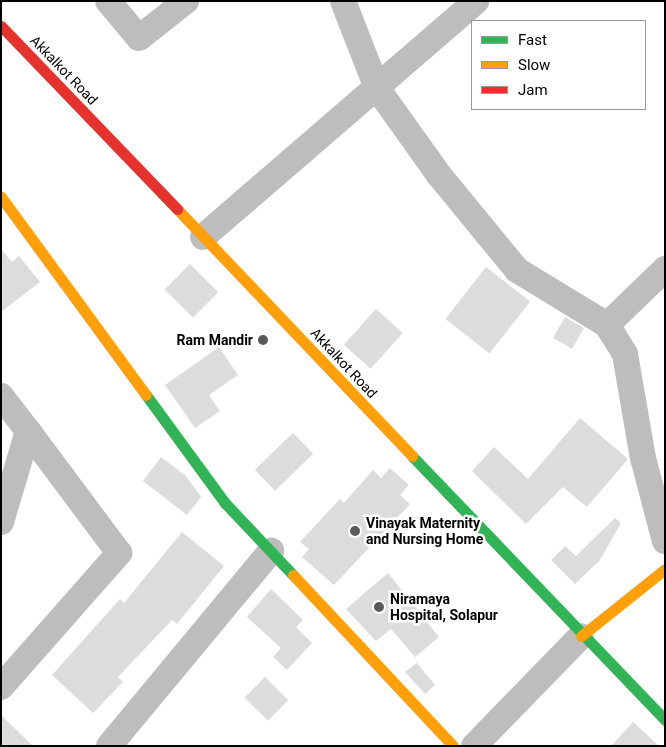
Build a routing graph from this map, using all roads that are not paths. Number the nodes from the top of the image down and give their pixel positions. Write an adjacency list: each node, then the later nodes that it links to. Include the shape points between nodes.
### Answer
1 (108, 1): 2 (street, via 139,38)
2 (186, 1)
3 (342, 1): 6 (street)
4 (476, 1): 6 (street)
5 (1, 26): 8 (street, Akkalkot Road)
6 (377, 88): 8 (street); 10 (street, via 439,176 517,270)
7 (1, 198): 15 (street, via 225,503)
8 (203, 237): 17 (street, Akkalkot Road)
9 (665, 270): 10 (street)
10 (607, 325): 14 (street, via 625,354 642,458)
11 (1, 396): 12 (street)
12 (28, 431): 13 (street); 18 (street, via 119,553)
13 (1, 522)
14 (665, 541)
15 (271, 551): 20 (street); 21 (street)
16 (665, 569): 17 (street)
17 (581, 636): 19 (street, Akkalkot Road); 22 (street)
18 (1, 687)
19 (665, 720)
20 (110, 746)
21 (453, 746)
22 (474, 746)

